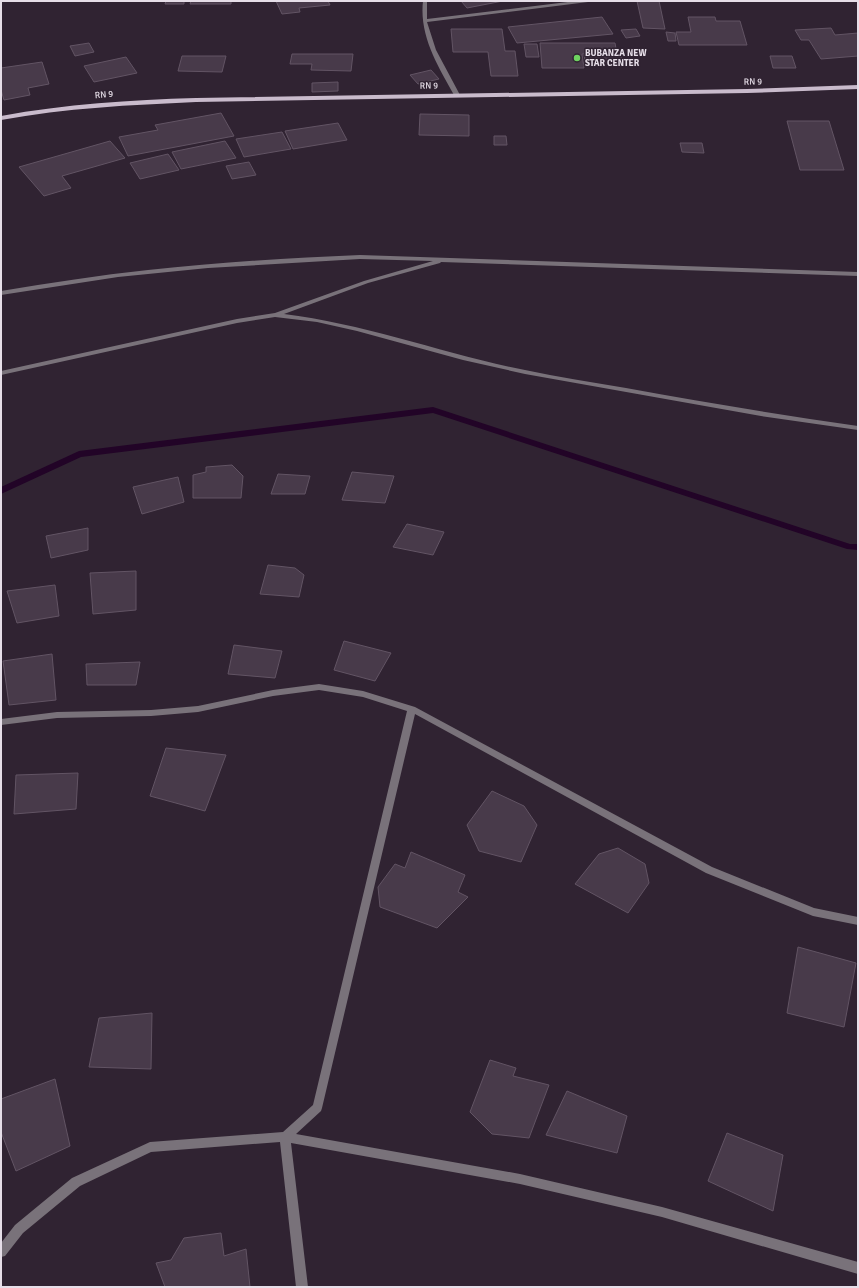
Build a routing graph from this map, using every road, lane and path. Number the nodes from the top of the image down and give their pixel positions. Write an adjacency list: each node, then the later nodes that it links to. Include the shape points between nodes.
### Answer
1 (425, 1): 3 (street)
2 (588, 1): 3 (street)
3 (425, 21): 5 (street, via 435,53)
4 (858, 87): 5 (main road, RN 9 / RN 9, via 747,91)
5 (457, 94): 6 (main road, RN 9 / RN 9, via 117,103 46,110)
6 (1, 118)
7 (446, 260): 8 (street); 9 (street, via 360,257 284,260 118,275); 10 (street, via 366,282)
8 (858, 274)
9 (1, 293)
10 (275, 315): 11 (street); 12 (street, via 317,320 358,329 524,372 753,413)
11 (1, 373)
12 (858, 428)
13 (412, 709): 14 (street, via 363,694 319,687 273,693 198,709 58,715); 15 (street, via 709,870 813,912); 16 (street, via 317,1108)
14 (1, 722)
15 (858, 921)
16 (285, 1137): 17 (street, via 150,1147 76,1182 19,1229); 18 (street, via 527,1181 662,1212); 19 (street)
17 (1, 1252)
18 (858, 1268)
19 (302, 1287)

